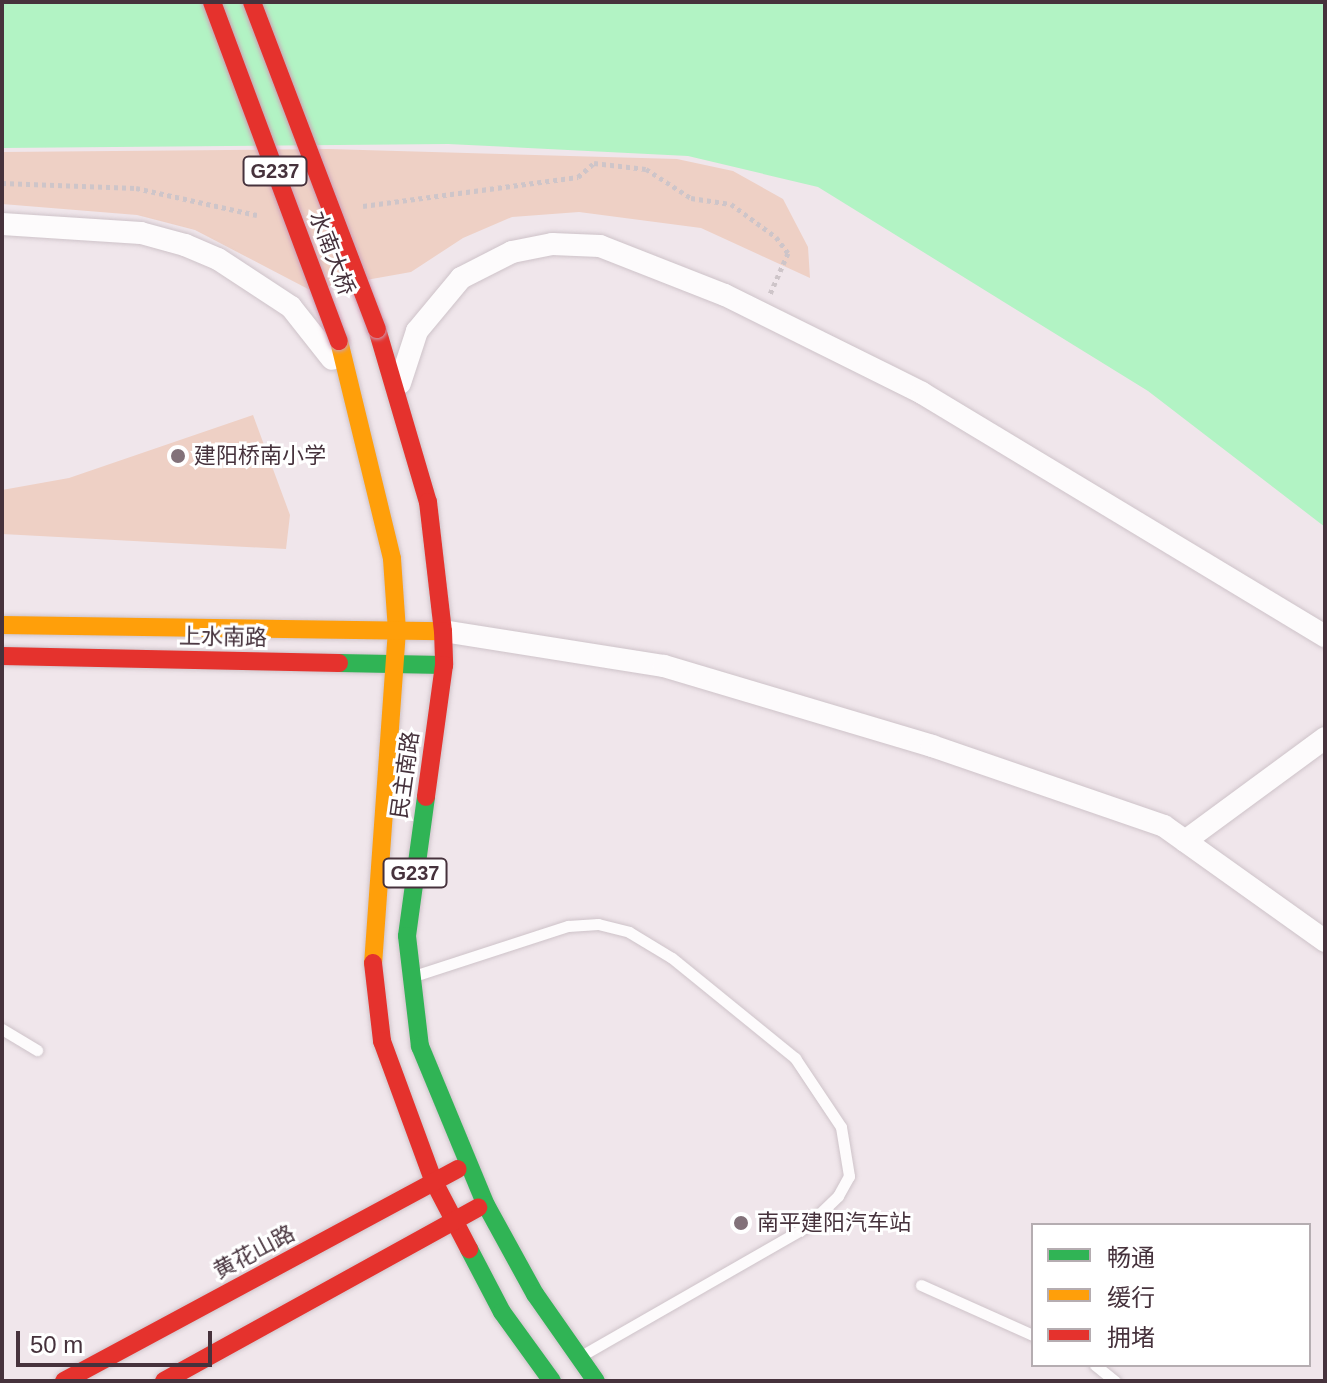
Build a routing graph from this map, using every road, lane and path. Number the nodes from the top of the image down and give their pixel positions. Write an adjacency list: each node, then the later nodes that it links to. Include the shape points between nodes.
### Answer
1 (212, 2): 9 (main road, 水南大桥 / G237, bridge)
2 (252, 2): 8 (main road, 水南大桥 / G237, bridge)
3 (2, 183): 5 (path, via 136,188)
4 (353, 207): 7 (path, via 578,177 594,163 646,169 691,198 731,204 776,237 788,253)
5 (262, 215)
6 (2, 224): 10 (street, via 141,233 218,259 291,307)
7 (762, 313): 11 (street, via 600,246 552,244 512,252 461,278 436,302 412,343); 15 (street, via 949,408)
8 (377, 329): 11 (main road, 民主南路 / G237)
9 (339, 341): 10 (main road, 民主南路 / G237)
10 (351, 386): 13 (main road, 民主南路 / G237, via 392,559)
11 (396, 396): 14 (main road, 民主南路 / G237, via 428,502)
12 (2, 625): 13 (main road, 上水南路)
13 (397, 630): 14 (main road, 上水南路); 17 (main road, 民主南路 / G237)
14 (443, 631): 18 (main road, 民主南路 / G237); 20 (street, via 664,666 932,746 1164,826)
15 (1325, 636)
16 (2, 656): 17 (main road, 上水南路)
17 (392, 664): 18 (main road, 上水南路); 26 (main road, 民主南路 / G237, via 373,988 394,1079)
18 (444, 665): 22 (main road, 民主南路 / G237, via 407,936)
19 (1325, 738): 20 (street)
20 (1185, 841): 21 (street)
21 (1325, 941)
22 (408, 978): 25 (main road, 民主南路 / G237, via 420,1046); 31 (lane, via 568,926 598,924 629,932 672,958 795,1058 841,1127 849,1176 838,1196 806,1227)
23 (2, 1029): 24 (lane)
24 (37, 1050)
25 (465, 1164): 26 (main road, 黄花山路); 27 (main road, 民主南路 / G237)
26 (434, 1182): 28 (main road, 民主南路 / G237); 33 (main road, 黄花山路)
27 (486, 1205): 28 (main road); 31 (main road, 民主南路 / G237, via 535,1294)
28 (454, 1221): 34 (main road); 35 (main road, 民主南路 / G237, via 502,1312)
29 (921, 1285): 30 (lane)
30 (1031, 1334)
31 (579, 1357): 36 (main road, 民主南路 / G237)
32 (1098, 1367): 37 (lane)
33 (64, 1381)
34 (164, 1381)
35 (552, 1381)
36 (596, 1381)
37 (1115, 1381)

